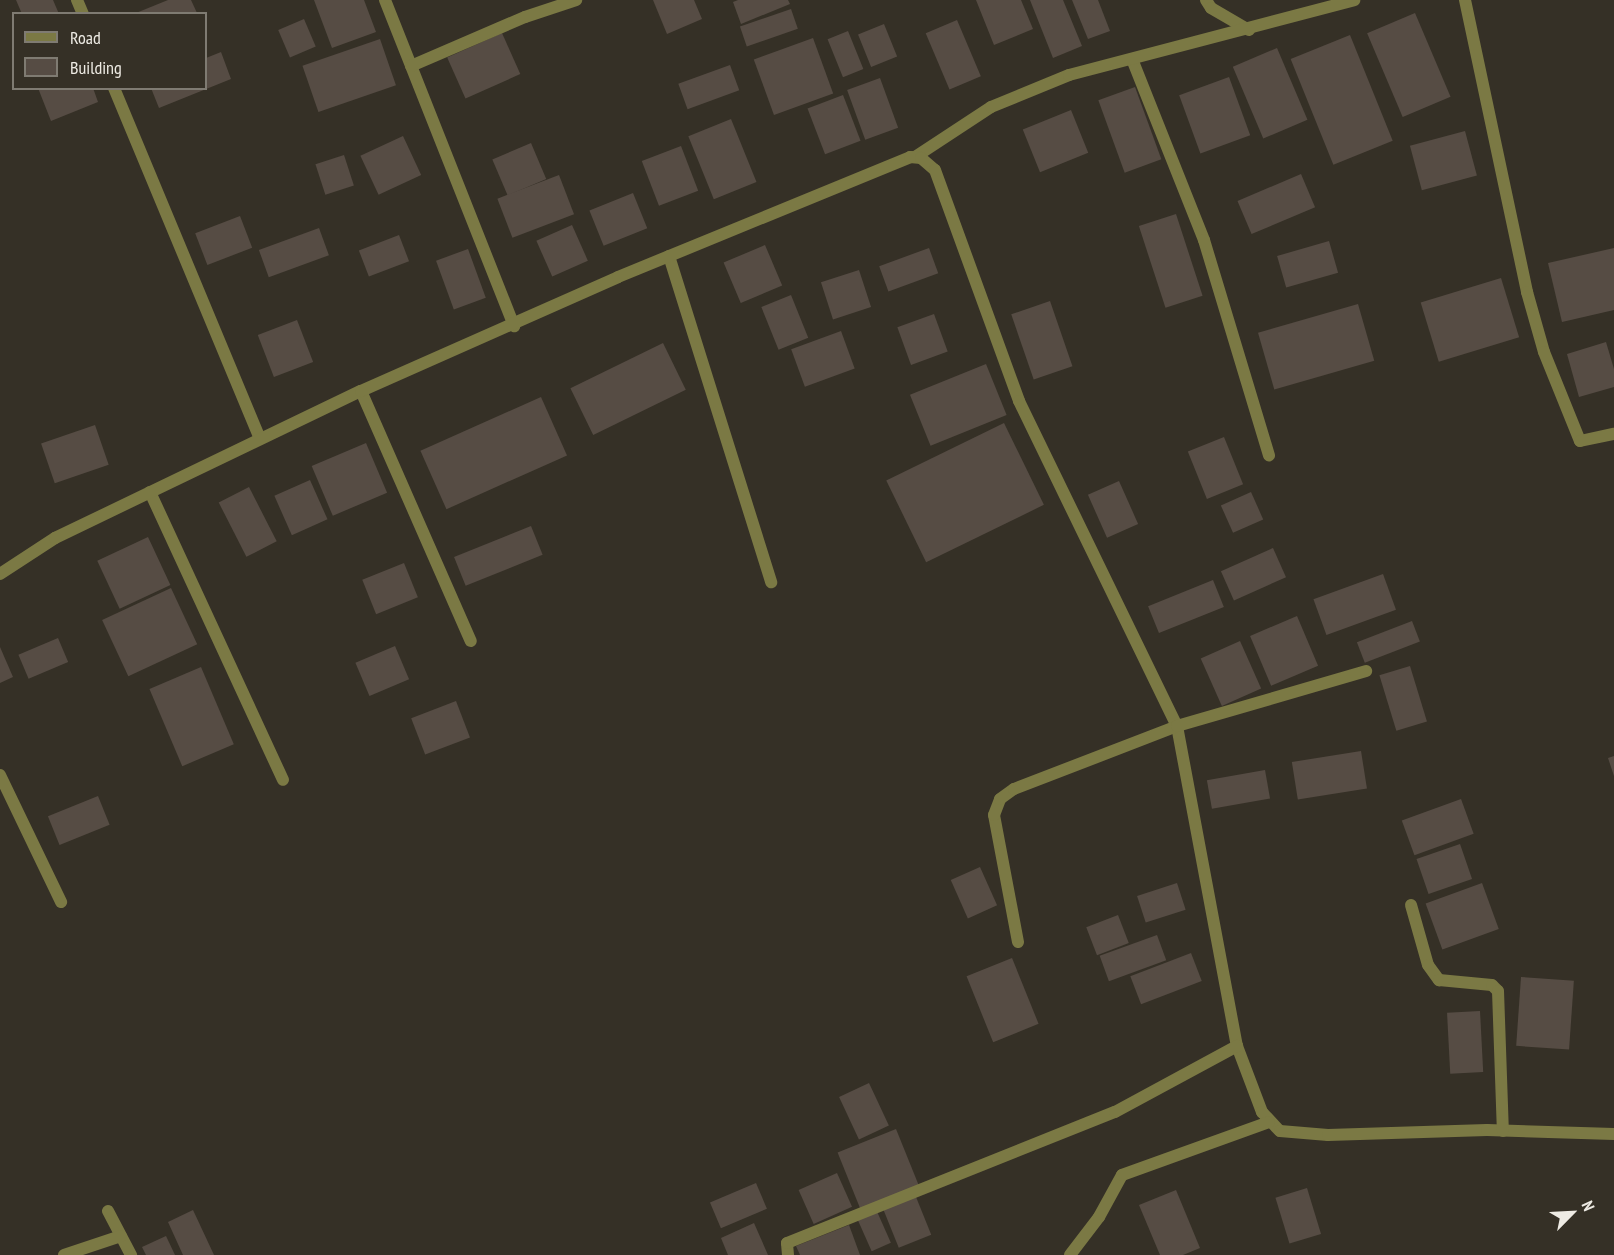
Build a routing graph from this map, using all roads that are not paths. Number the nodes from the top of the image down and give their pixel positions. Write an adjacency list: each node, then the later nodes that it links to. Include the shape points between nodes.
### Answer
1 (385, 0): 8 (street)
2 (576, 0): 8 (street, via 525,17)
3 (1206, 0): 6 (street, via 1211,8)
4 (1354, 0): 6 (street)
5 (1465, 0): 14 (street, via 1527,292 1544,352 1580,441)
6 (1248, 30): 7 (street)
7 (1132, 59): 10 (street, via 1069,75 991,107); 16 (street, via 1204,240)
8 (411, 66): 12 (street)
9 (115, 90): 15 (street)
10 (915, 157): 11 (street); 22 (street, via 935,170 1019,401)
11 (669, 256): 12 (street); 19 (street)
12 (514, 326): 13 (street)
13 (361, 391): 15 (street); 20 (street)
14 (1614, 435)
15 (260, 439): 17 (street)
16 (1269, 455)
17 (150, 492): 18 (street, via 55,538); 24 (street)
18 (0, 574)
19 (771, 582)
20 (471, 641)
21 (1366, 671): 22 (street)
22 (1177, 726): 27 (street, via 1014,789 1000,799 994,815); 28 (street)
23 (0, 775): 25 (street)
24 (283, 780)
25 (61, 902)
26 (1411, 905): 30 (street, via 1428,965 1438,980 1492,985 1498,991)
27 (1018, 942)
28 (1237, 1046): 29 (street); 36 (street, via 1115,1112 787,1243)
29 (1269, 1122): 30 (street, via 1280,1131 1328,1135); 37 (street, via 1122,1174 1099,1217)
30 (1503, 1131): 31 (street)
31 (1614, 1134)
32 (108, 1211): 33 (street)
33 (121, 1236): 34 (street); 35 (street)
34 (64, 1255)
35 (131, 1255)
36 (788, 1255)
37 (1070, 1255)

